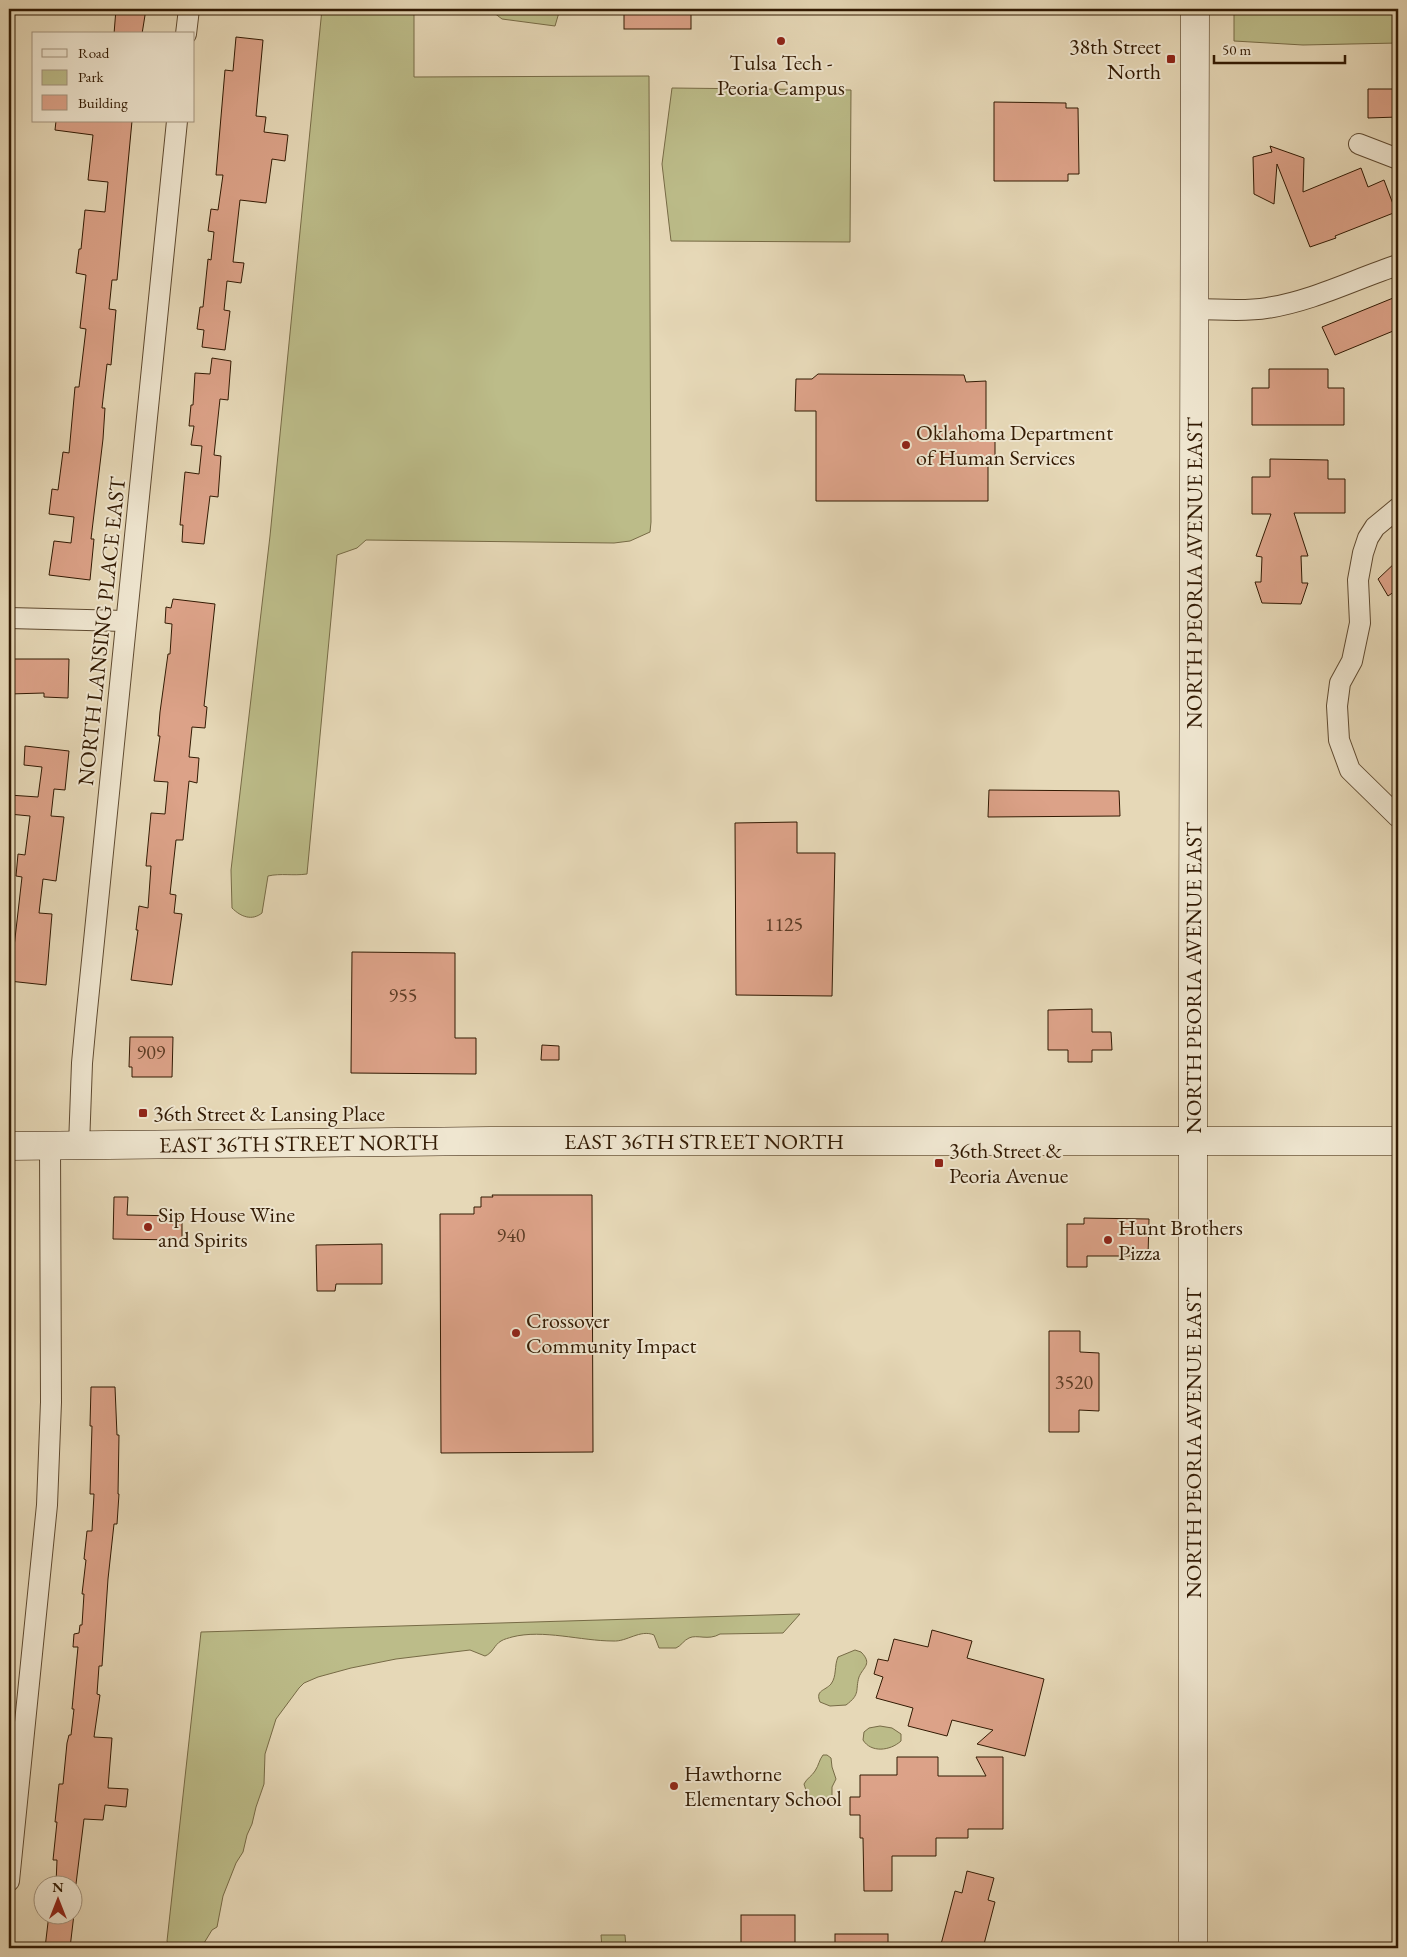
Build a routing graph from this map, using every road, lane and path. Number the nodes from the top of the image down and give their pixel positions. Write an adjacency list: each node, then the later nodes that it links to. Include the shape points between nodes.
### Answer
1 (189, 9): 3 (street)
2 (1195, 9): 8 (main road, NORTH PEORIA AVENUE EAST)
3 (186, 32)
4 (177, 122): 11 (street, NORTH LANSING PLACE EAST)
5 (1359, 144): 6 (street)
6 (1398, 159)
7 (1398, 265): 8 (street, via 1314,297 1267,308)
8 (1195, 309): 13 (main road, NORTH PEORIA AVENUE EAST)
9 (1398, 508): 12 (street, via 1375,528 1363,554 1358,580 1360,624 1352,661 1340,683 1337,706 1339,740 1350,770)
10 (9, 618): 11 (street)
11 (125, 621): 17 (street, NORTH LANSING PLACE EAST, via 82,1054)
12 (1398, 817)
13 (1193, 1141): 14 (main road, EAST 36TH STREET NORTH); 17 (main road, EAST 36TH STREET NORTH, via 490,1141); 19 (main road, NORTH PEORIA AVENUE EAST)
14 (1398, 1142)
15 (9, 1146): 16 (main road, EAST 36TH STREET NORTH)
16 (50, 1146): 17 (main road, EAST 36TH STREET NORTH); 18 (street, via 48,1506)
17 (79, 1146)
18 (9, 1881)
19 (1193, 1948)

